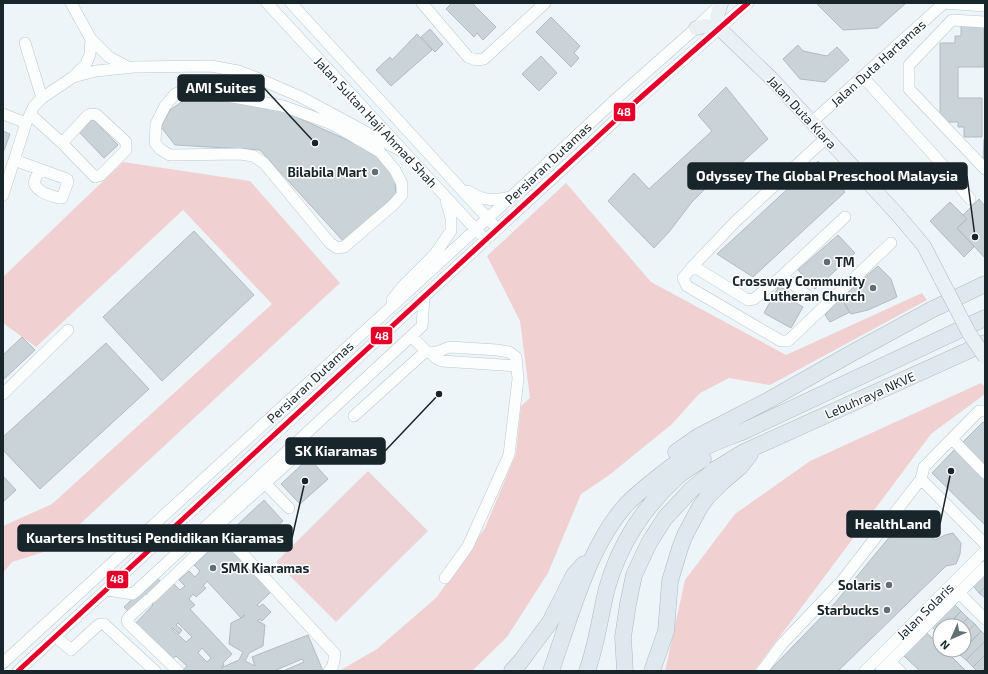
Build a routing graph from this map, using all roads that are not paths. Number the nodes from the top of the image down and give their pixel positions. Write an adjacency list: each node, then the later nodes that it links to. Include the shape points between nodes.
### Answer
1 (71, 3): 13 (street)
2 (267, 3): 19 (street, Jalan Sultan Haji Ahmad Shah)
3 (291, 3): 31 (street, Jalan Sultan Haji Ahmad Shah)
4 (422, 3): 5 (street, via 468,57 476,60 484,59)
5 (545, 3)
6 (748, 3): 12 (street, Persiaran Dutamas)
7 (943, 3): 9 (street); 17 (street, Jalan Duta Hartamas)
8 (721, 4): 11 (street, Persiaran Dutamas); 12 (main road, via 717,12)
9 (985, 6)
10 (985, 22): 30 (street, via 952,20 909,65 909,89)
11 (696, 28): 12 (main road, via 704,26); 33 (street, Persiaran Dutamas)
12 (720, 29): 23 (main road, Jalan Duta Kiara); 38 (street, Persiaran Dutamas, via 632,105)
13 (91, 39): 15 (street, via 109,57); 16 (street, via 86,64)
14 (25, 43): 18 (street)
15 (128, 67): 16 (street); 22 (street, via 211,66 238,71 301,97)
16 (73, 77): 18 (street)
17 (863, 77): 23 (street, Jalan Duta Hartamas); 35 (street)
18 (42, 98): 21 (street)
19 (366, 111): 22 (street, via 360,116); 27 (street, Jalan Sultan Haji Ahmad Shah)
20 (3, 114): 21 (street)
21 (28, 118): 26 (street); 28 (street)
22 (335, 120): 24 (street); 24 (street, via 283,106 187,89 175,94 165,106 156,124 155,143 170,155 253,156 264,163 330,243 337,248 344,247 402,195 402,184 395,170 380,152)
23 (812, 122): 25 (main road, Jalan Duta Kiara)
24 (352, 129): 27 (street)
25 (824, 141): 42 (street, via 736,221); 53 (main road, Jalan Duta Kiara, bridge, via 924,246 969,333)
26 (62, 143): 26 (street, via 88,115 92,114 97,115 126,142 126,150 101,175 95,177)
27 (403, 152): 34 (street, Jalan Sultan Haji Ahmad Shah)
28 (14, 160): 29 (street); 32 (street)
29 (39, 169)
30 (985, 169)
31 (459, 186): 33 (street, via 480,198 495,200); 37 (street, Jalan Sultan Haji Ahmad Shah)
32 (3, 194)
33 (512, 196): 37 (street, Persiaran Dutamas)
34 (445, 197): 39 (street, Jalan Sultan Haji Ahmad Shah); 48 (street, via 451,218 451,231 435,254 404,284)
35 (970, 199)
36 (845, 217): 43 (street)
37 (488, 218): 38 (street, Jalan Sultan Haji Ahmad Shah); 39 (street, Persiaran Dutamas)
38 (498, 229): 40 (street, Persiaran Dutamas)
39 (475, 230): 40 (street, Jalan Sultan Haji Ahmad Shah); 48 (street, Persiaran Dutamas)
40 (485, 241): 46 (street, Persiaran Dutamas)
41 (891, 243): 42 (street, via 788,340 781,341 686,286 683,278)
42 (693, 266): 43 (street, via 748,300 754,299)
43 (782, 276): 45 (street)
44 (985, 284): 62 (highway, via 878,338 769,400 699,436 668,458)
45 (808, 296)
46 (424, 298): 50 (street, via 422,326); 72 (street, Persiaran Dutamas)
47 (984, 318): 57 (highway)
48 (378, 320): 77 (street, Persiaran Dutamas)
49 (68, 330): 54 (street)
50 (410, 336): 52 (street); 64 (street)
51 (985, 344): 59 (highway, Lebuhraya NKVE)
52 (429, 352): 56 (street); 71 (street, via 442,361 517,366 518,380 509,455 468,546)
53 (985, 357)
54 (3, 394)
55 (985, 411): 58 (street, via 979,411)
56 (354, 416)
57 (742, 432): 62 (highway, via 702,448); 84 (highway, via 679,476 652,503 636,524 614,567)
58 (952, 439): 61 (street); 63 (street, via 924,467)
59 (756, 447): 85 (highway, Lebuhraya NKVE, via 716,469 691,490 665,518 649,543 634,575 628,604 623,637); 86 (highway, via 700,507 692,521 670,581 666,631)
60 (299, 453): 64 (street)
61 (985, 473)
62 (655, 479): 68 (highway, via 625,506)
63 (922, 479): 67 (street); 87 (street, via 841,582 782,644)
64 (262, 480): 65 (street); 66 (street)
65 (289, 508)
66 (216, 527): 72 (street, via 133,594); 80 (street, via 128,620 128,623); 81 (street, via 335,654 333,666)
67 (985, 544)
68 (596, 551): 82 (highway, via 574,575 550,622); 83 (highway)
69 (985, 551): 88 (street, Jalan Solaris)
70 (985, 567): 73 (street, Jalan Solaris)
71 (444, 578)
72 (107, 590): 75 (street, Persiaran Dutamas)
73 (959, 593): 74 (street); 76 (street, Jalan Solaris)
74 (985, 619)
75 (56, 636): 78 (street, Persiaran Dutamas); 79 (street, via 71,650 100,624 104,624)
76 (890, 662): 89 (street, Jalan Solaris); 90 (street)
77 (3, 663)
78 (18, 671)
79 (155, 671)
80 (178, 671)
81 (329, 671)
82 (512, 671)
83 (551, 671)
84 (586, 671)
85 (625, 671)
86 (652, 671)
87 (762, 671)
88 (865, 671)
89 (881, 671)
90 (900, 671)

